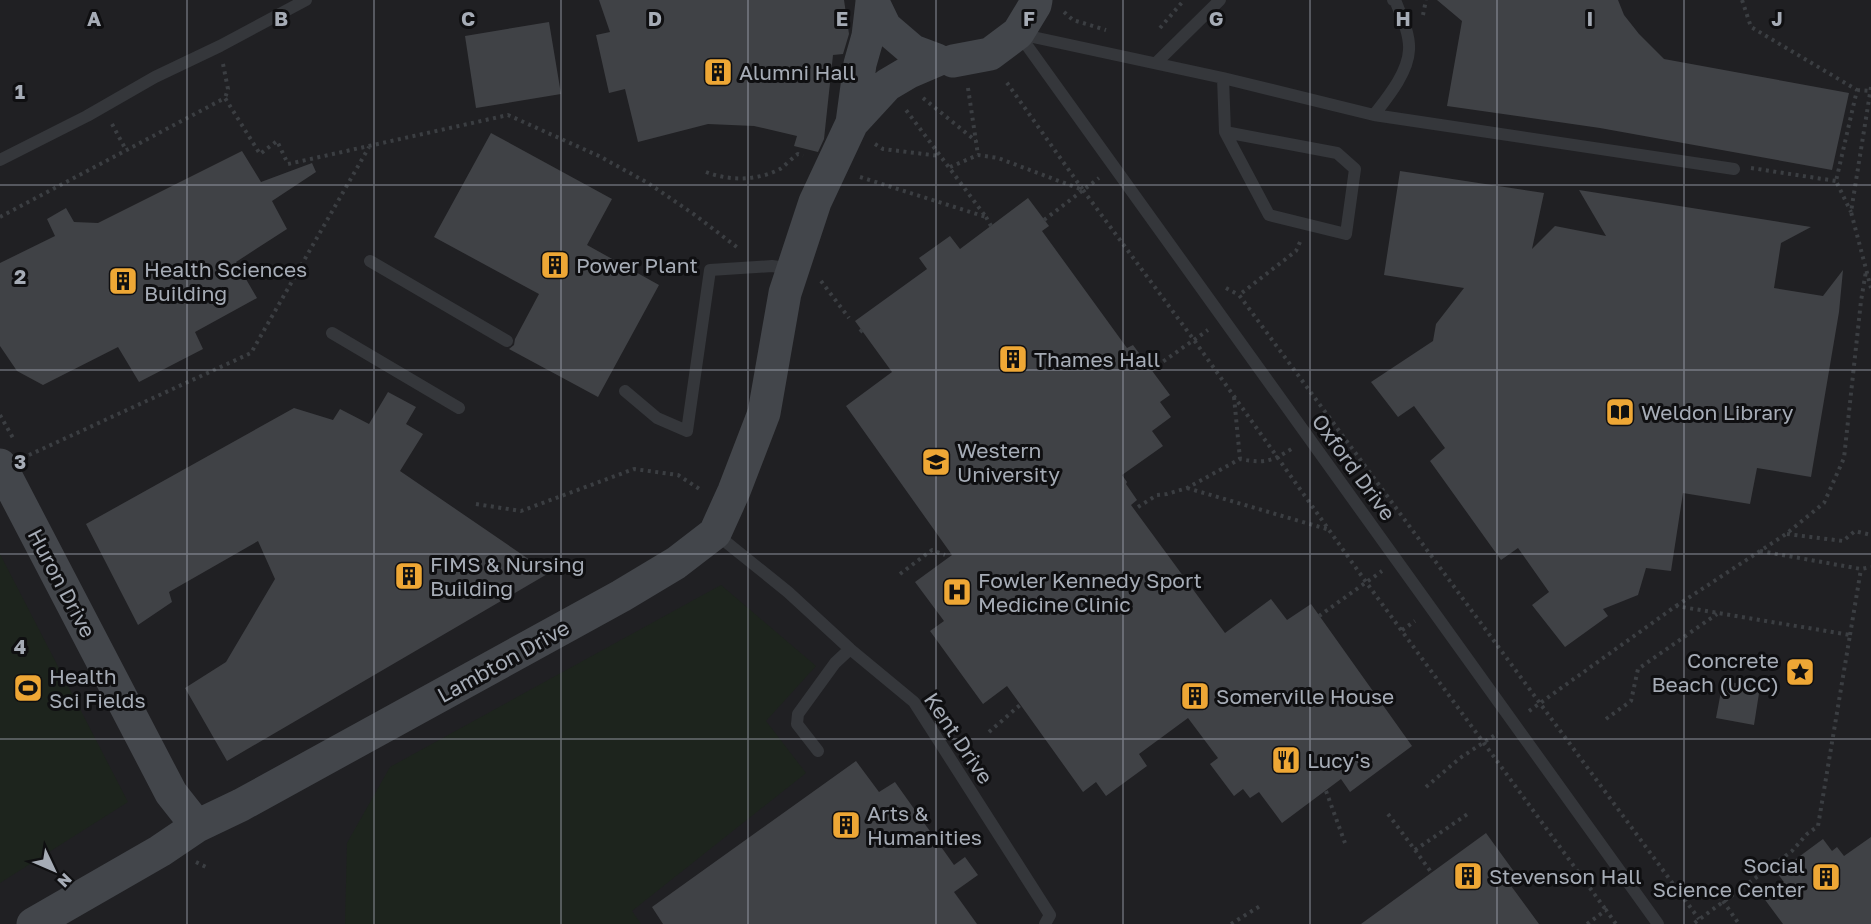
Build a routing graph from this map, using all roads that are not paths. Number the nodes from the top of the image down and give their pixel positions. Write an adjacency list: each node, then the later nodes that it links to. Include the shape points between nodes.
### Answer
1 (306, 0): 13 (lane)
2 (1036, 0): 6 (street)
3 (1220, 0): 7 (lane)
4 (1393, 0): 10 (lane, via 1405,26 1409,50 1400,79)
5 (872, 1): 8 (street, via 885,27 913,51); 12 (street, via 860,64)
6 (1018, 33): 7 (lane); 8 (street, via 990,54); 28 (lane, Oxford Drive)
7 (1158, 62): 9 (lane)
8 (953, 69): 12 (street, via 909,72 887,85)
9 (1224, 78): 10 (lane); 11 (lane)
10 (1374, 115): 14 (lane)
11 (1225, 132): 11 (lane, via 1269,215 1346,234 1356,169 1337,153)
12 (868, 134): 16 (street, via 815,202)
13 (0, 160)
14 (1734, 169)
15 (370, 261): 18 (lane)
16 (804, 272): 19 (lane, via 772,266 710,270 687,431 657,418); 22 (street, via 785,293 764,413)
17 (332, 333): 20 (lane)
18 (507, 340)
19 (626, 391)
20 (459, 408)
21 (12, 454): 25 (street, Huron Drive, via 171,793)
22 (721, 520): 23 (lane, Kent Drive, via 788,592); 25 (street, Lambton Drive, via 676,562 621,596)
23 (850, 649): 24 (lane, via 798,714 797,724); 27 (lane, Kent Drive, via 914,702 1050,915)
24 (818, 751)
25 (197, 826): 26 (street, Lambton Drive)
26 (33, 924)
27 (1045, 924)
28 (1658, 924)

